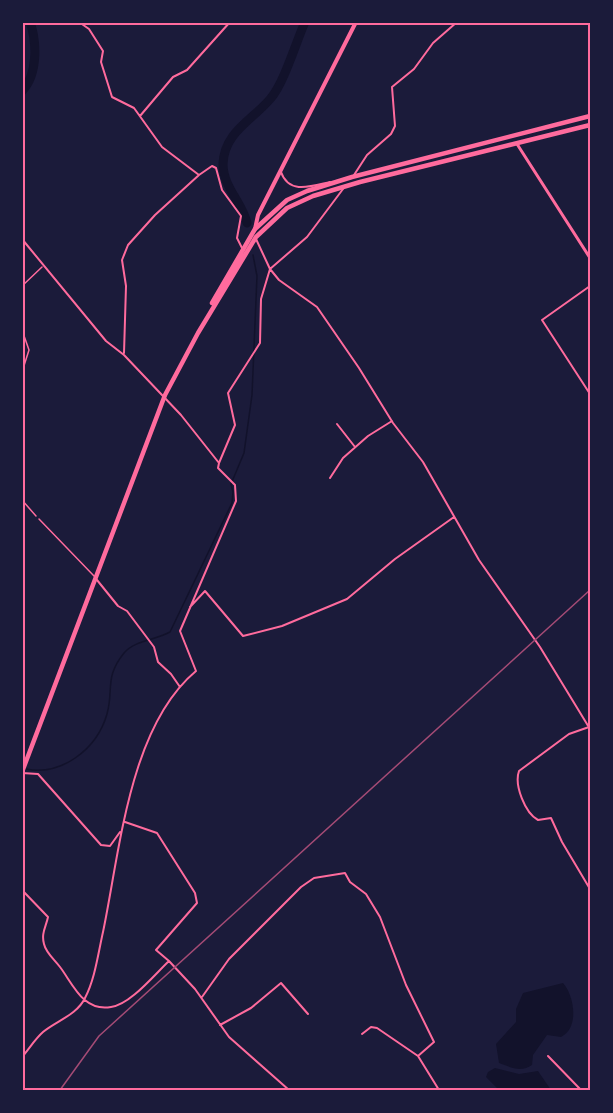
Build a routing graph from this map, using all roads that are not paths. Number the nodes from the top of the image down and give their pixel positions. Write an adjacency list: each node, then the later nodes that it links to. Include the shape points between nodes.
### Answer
1 (79, 22): 6 (street, via 92,32 103,51 101,62 112,97 134,108)
2 (230, 22): 6 (street, via 187,70 173,77)
3 (356, 22): 9 (main road)
4 (457, 22): 11 (street, via 392,87 395,126)
5 (591, 116): 11 (highway)
6 (139, 117): 10 (street, via 162,147)
7 (591, 125): 8 (highway)
8 (517, 143): 13 (highway); 18 (street)
9 (281, 169): 12 (street, via 287,183 295,187); 14 (main road)
10 (199, 175): 17 (street, via 212,166 218,169 222,190 242,216 237,238); 22 (street, via 128,245 122,260 126,286)
11 (352, 177): 12 (highway); 13 (street)
12 (341, 181): 14 (highway, via 287,200)
13 (345, 186): 15 (highway, via 287,208); 19 (street, via 307,237)
14 (255, 228): 15 (main road); 17 (highway)
15 (256, 237): 19 (street); 21 (highway)
16 (22, 239): 22 (street, via 106,341)
17 (242, 248): 21 (highway)
18 (591, 258)
19 (270, 269): 24 (street, via 317,307); 27 (street, via 261,299 260,343 228,393 235,425)
20 (591, 286): 23 (street, via 542,320)
21 (198, 333): 31 (highway, via 164,398)
22 (124, 355): 27 (street, via 193,428)
23 (591, 394)
24 (392, 421): 26 (street); 29 (street, via 423,462)
25 (337, 424): 26 (street)
26 (355, 447): 28 (street)
27 (219, 463): 32 (street, via 218,468 231,482 235,504)
28 (330, 478)
29 (454, 517): 32 (street, via 347,599 282,626 243,636 205,591); 34 (street)
30 (39, 519): 31 (lane)
31 (95, 576): 33 (street, via 118,606 127,611 149,640 158,662); 35 (highway)
32 (188, 609): 33 (street, via 180,631 196,671)
33 (180, 687): 36 (street, via 161,715 139,764)
34 (590, 728): 38 (street, via 569,734 519,771 518,777 529,813 538,820 554,821 562,842)
35 (23, 768): 37 (street, via 38,774 101,845 110,846)
36 (125, 822): 37 (street); 40 (street, via 157,833 195,892 197,903 156,950)
37 (122, 831): 42 (street, via 98,953)
38 (591, 889)
39 (22, 890): 42 (street, via 48,917 42,935 47,952)
40 (170, 962): 41 (street); 42 (street, via 124,1003 106,1007)
41 (202, 997): 44 (street); 48 (street, via 229,959 301,887 315,878 345,873 366,894 380,917 406,985 434,1042)
42 (84, 1000): 47 (street, via 43,1032)
43 (309, 1014): 44 (street, via 281,983 250,1008)
44 (220, 1025): 51 (street)
45 (362, 1034): 48 (street, via 371,1027 377,1028)
46 (22, 1045): 47 (street)
47 (29, 1049): 50 (street)
48 (418, 1056): 52 (street)
49 (548, 1056): 53 (street)
50 (22, 1057)
51 (289, 1090)
52 (439, 1090)
53 (581, 1090)

